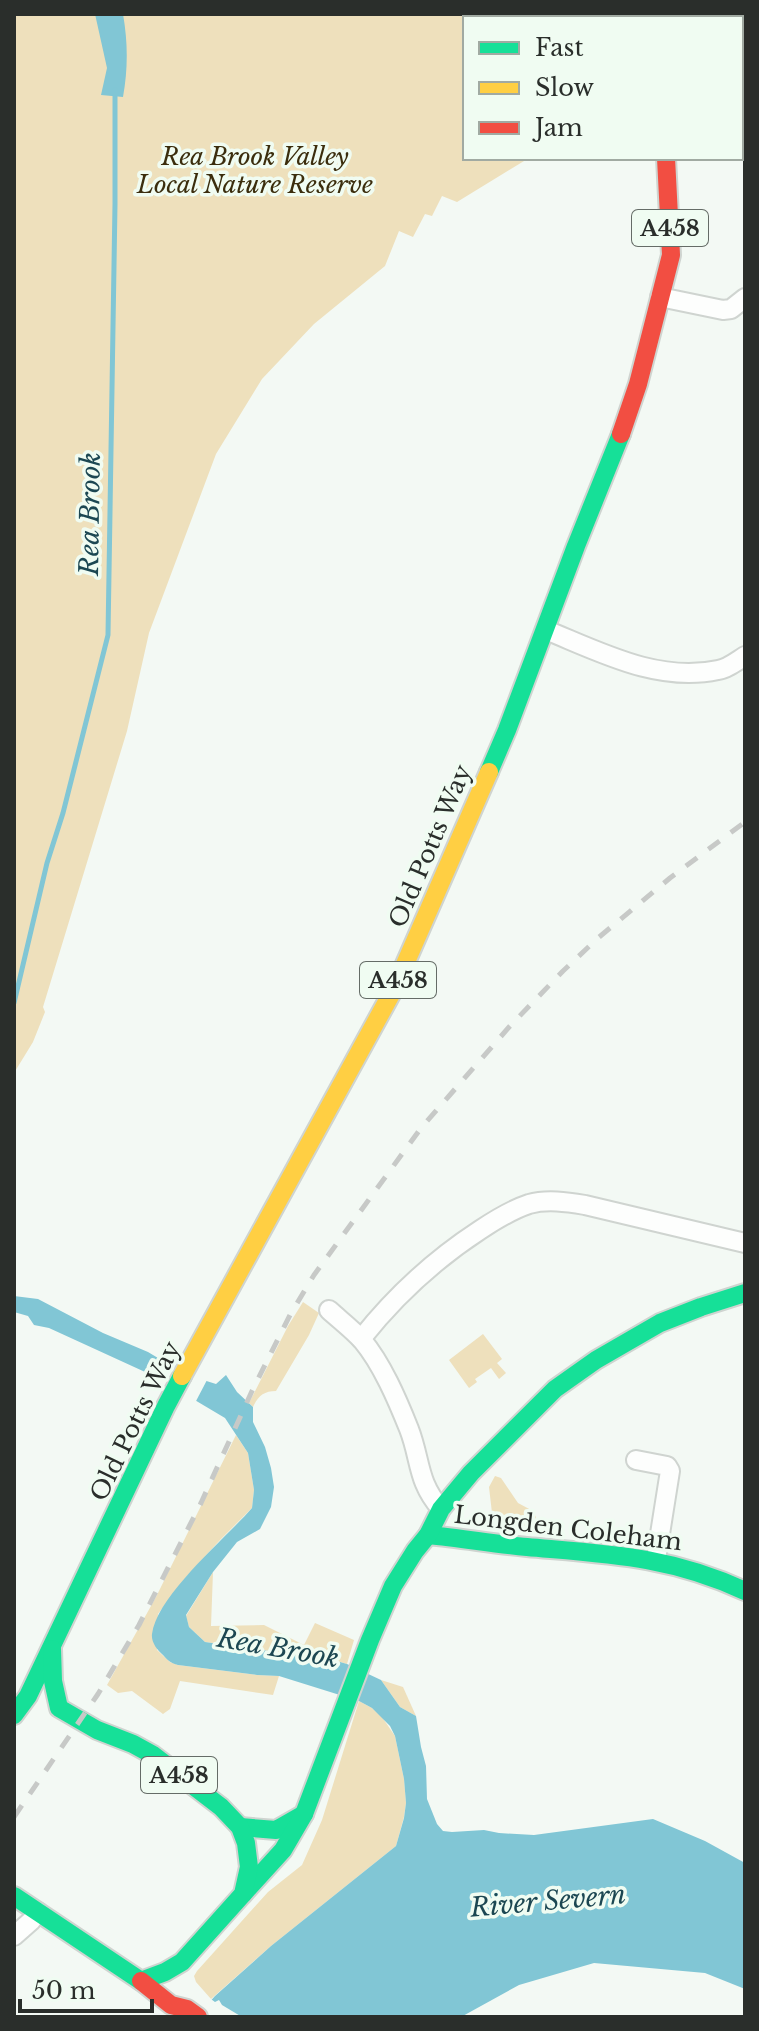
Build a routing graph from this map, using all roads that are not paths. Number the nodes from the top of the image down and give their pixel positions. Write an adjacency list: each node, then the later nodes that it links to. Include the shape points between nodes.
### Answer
1 (652, 160): 3 (main road, Old Potts Way / A458)
2 (666, 160): 3 (main road, Old Potts Way / A458, via 671,255)
3 (660, 297): 4 (street, via 723,310); 5 (main road, Old Potts Way / A458, via 638,384)
4 (743, 305)
5 (546, 630): 6 (street, via 659,672 720,670); 16 (main road, Old Potts Way / A458, via 395,987 166,1406)
6 (745, 656)
7 (745, 1243): 10 (street, via 585,1205 532,1203 503,1215 426,1270)
8 (743, 1294): 12 (main road, via 660,1323 555,1389)
9 (329, 1310): 10 (street)
10 (361, 1339): 12 (street, via 389,1386 410,1431 423,1481)
11 (636, 1460): 14 (street, via 670,1471)
12 (441, 1509): 13 (main road)
13 (428, 1535): 14 (main road, Longden Coleham); 20 (main road, via 393,1586)
14 (656, 1559): 15 (main road, Longden Coleham)
15 (745, 1591)
16 (52, 1644): 17 (main road, Old Potts Way / A458); 18 (main road, Old Potts Way / A458)
17 (28, 1696): 18 (main road, A458); 19 (main road, Old Potts Way / A458)
18 (56, 1699): 21 (main road, A458, via 67,1692 101,1717 111,1735 153,1755)
19 (14, 1715)
20 (304, 1814): 21 (main road, via 276,1830); 22 (main road, via 283,1850)
21 (240, 1827): 22 (main road, via 249,1867)
22 (243, 1894): 26 (main road)
23 (14, 1896): 24 (main road)
24 (38, 1912): 25 (street); 27 (main road)
25 (14, 1936)
26 (182, 1962): 27 (main road); 28 (main road, via 179,1986)
27 (141, 1981): 28 (main road, via 171,2005)
28 (191, 2012)

